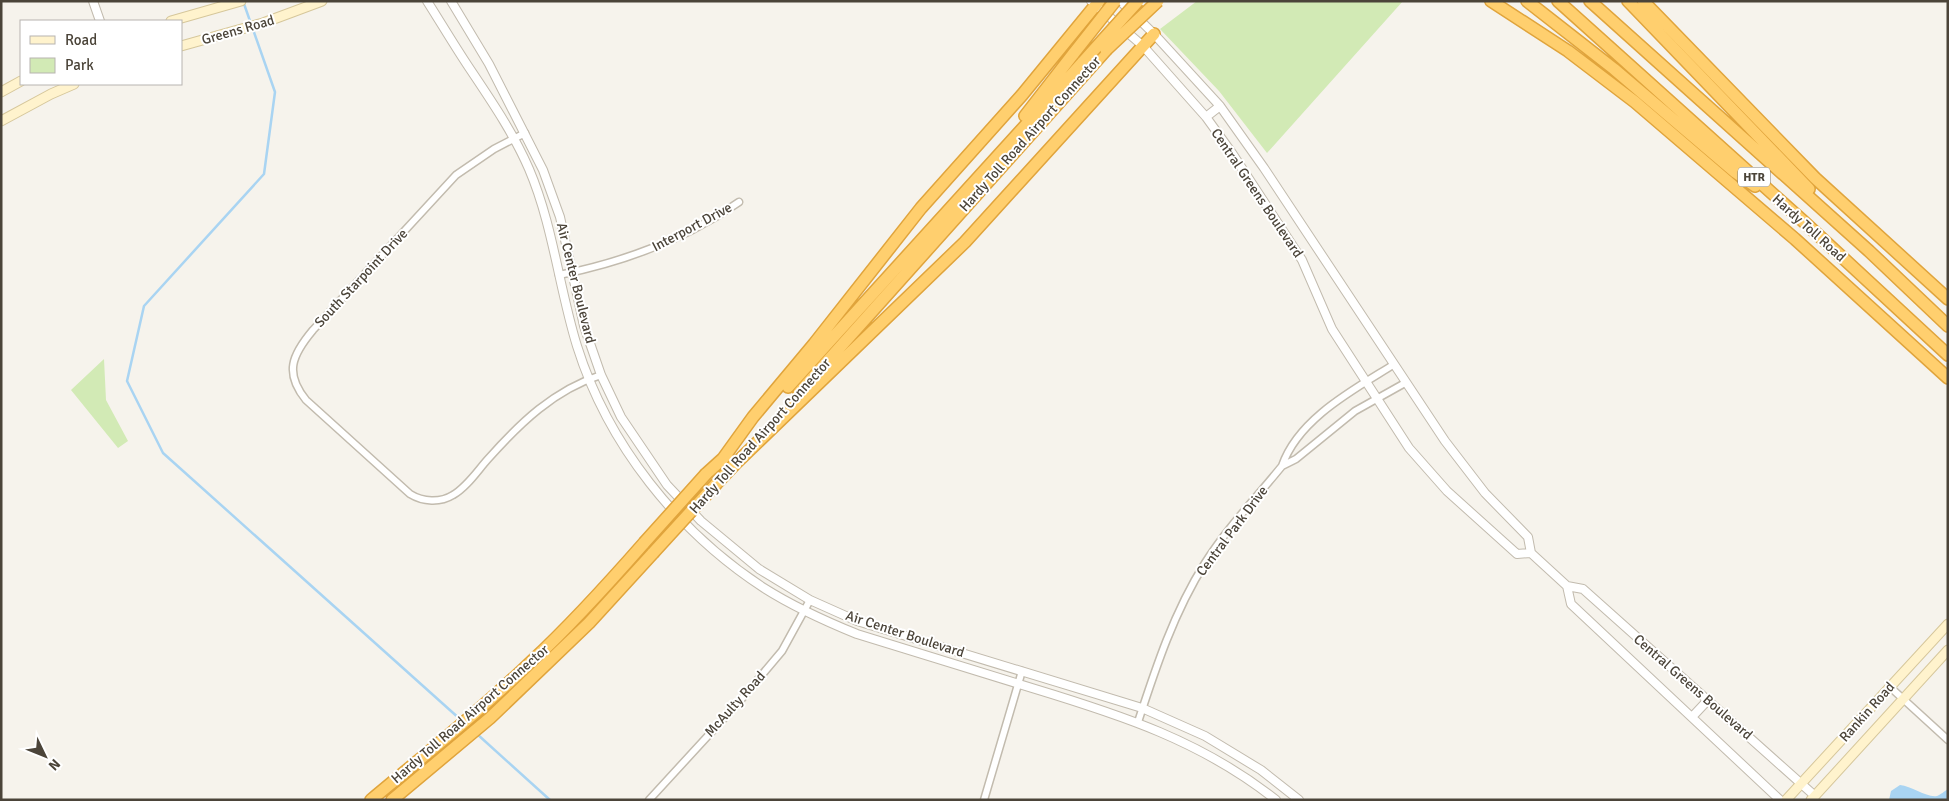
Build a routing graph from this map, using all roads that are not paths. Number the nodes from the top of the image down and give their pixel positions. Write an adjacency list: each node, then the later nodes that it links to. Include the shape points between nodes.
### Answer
1 (93, 1): 18 (street)
2 (322, 1): 21 (main road, Greens Road, via 246,29)
3 (427, 1): 32 (street, Air Center Boulevard)
4 (451, 1): 31 (street, Air Center Boulevard)
5 (1115, 1): 35 (highway, bridge, via 1010,136)
6 (1120, 1): 20 (street, Central Greens Boulevard)
7 (1138, 1): 24 (highway, bridge)
8 (1150, 1): 23 (highway, bridge)
9 (1158, 1): 23 (highway, bridge)
10 (1491, 1): 44 (highway, via 1568,51 1635,102)
11 (1527, 1): 34 (highway, via 1614,69 1735,172)
12 (1558, 1): 34 (highway, Hardy Toll Road / HTR)
13 (1590, 1): 36 (highway, Hardy Toll Road / HTR)
14 (1628, 1): 36 (highway)
15 (1643, 1): 39 (highway, via 1815,178)
16 (238, 2): 19 (main road, Greens Road)
17 (1095, 2): 22 (street, Central Greens Boulevard); 49 (highway, via 1022,95 922,208)
18 (100, 20)
19 (175, 20)
20 (1154, 34): 22 (highway); 28 (street, Central Greens Boulevard)
21 (182, 46)
22 (1143, 46): 29 (street, Central Greens Boulevard); 50 (highway, via 965,242)
23 (1106, 50): 24 (highway, Hardy Toll Road Airport Connector)
24 (1087, 64): 35 (highway); 50 (highway, Hardy Toll Road Airport Connector)
25 (20, 82): 27 (main road)
26 (72, 85): 30 (main road)
27 (1, 92)
28 (1220, 106): 29 (street); 42 (street, Central Greens Boulevard)
29 (1206, 117): 46 (street, Central Greens Boulevard, via 1296,250 1332,329)
30 (1, 121)
31 (525, 133): 32 (street, South Starpoint Drive); 37 (street, Air Center Boulevard, via 560,217)
32 (514, 139): 38 (street, Air Center Boulevard, via 538,194); 45 (street, South Starpoint Drive, via 456,175 313,330 298,350 292,366 293,377 306,400 410,494 434,501 454,495 509,435 542,405)
33 (739, 202): 37 (street, Interport Drive, via 668,243)
34 (1803, 221): 41 (highway, Hardy Toll Road / HTR)
35 (931, 229): 49 (highway, Hardy Toll Road Airport Connector)
36 (1869, 251): 40 (highway, Hardy Toll Road / HTR)
37 (572, 273): 38 (street, Interport Drive); 43 (street, Air Center Boulevard, via 584,326)
38 (559, 276): 45 (street, Air Center Boulevard)
39 (1948, 299)
40 (1948, 326)
41 (1948, 355)
42 (1393, 365): 46 (street, Central Park Drive); 47 (street, Central Greens Boulevard)
43 (601, 375): 45 (street, South Starpoint Drive); 52 (street, Air Center Boulevard, via 621,418 649,460 667,485)
44 (1948, 378)
45 (589, 379): 53 (street, Air Center Boulevard, via 623,445 650,483)
46 (1367, 382): 48 (street, Central Greens Boulevard); 51 (street, Central Park Drive, via 1312,421 1287,450)
47 (1405, 383): 48 (street, Central Park Drive); 54 (street, Central Greens Boulevard, via 1485,493 1528,537)
48 (1377, 399): 51 (street, Central Park Drive, via 1355,411 1296,459); 54 (street, Central Greens Boulevard, via 1409,448 1447,491 1517,554)
49 (722, 460): 75 (highway, Hardy Toll Road Airport Connector, bridge, via 532,662)
50 (734, 465): 76 (highway, Hardy Toll Road Airport Connector, bridge, via 588,623 490,718)
51 (1282, 466): 67 (street, Central Park Drive, via 1194,580 1178,611)
52 (701, 521): 53 (street); 56 (street, Air Center Boulevard, via 759,569)
53 (693, 531): 57 (street, Air Center Boulevard, via 733,566)
54 (1531, 553): 55 (street, Central Greens Boulevard)
55 (1567, 586): 66 (street, Central Greens Boulevard, via 1583,589); 68 (street, Central Greens Boulevard, via 1571,604)
56 (810, 600): 57 (street, McAulty Road); 59 (street, Air Center Boulevard, via 857,621)
57 (805, 611): 61 (street, Air Center Boulevard, via 857,634); 77 (street, McAulty Road, via 782,651)
58 (1948, 624): 64 (main road, Rankin Road)
59 (925, 641): 61 (street); 62 (street, Air Center Boulevard)
60 (1948, 650): 65 (main road, Rankin Road)
61 (922, 655): 63 (street, Air Center Boulevard)
62 (1022, 671): 63 (street); 67 (street, Air Center Boulevard)
63 (1018, 684): 69 (street, Air Center Boulevard); 78 (street)
64 (1890, 687): 65 (street); 73 (main road, Rankin Road)
65 (1903, 699): 70 (street); 74 (main road, Rankin Road)
66 (1708, 700): 68 (street); 73 (street, Central Greens Boulevard)
67 (1142, 708): 69 (street, Central Park Drive); 71 (street, Air Center Boulevard, via 1205,736)
68 (1692, 718): 81 (street, Central Greens Boulevard)
69 (1138, 722): 72 (street, Air Center Boulevard, via 1196,748)
70 (1948, 740)
71 (1261, 770): 72 (street); 80 (street, Air Center Boulevard)
72 (1253, 781): 79 (street, Air Center Boulevard)
73 (1802, 783): 74 (street, Central Greens Boulevard); 82 (main road, Rankin Road)
74 (1813, 798)
75 (371, 800)
76 (392, 800)
77 (649, 800)
78 (984, 800)
79 (1276, 800)
80 (1298, 800)
81 (1780, 800)
82 (1786, 800)

